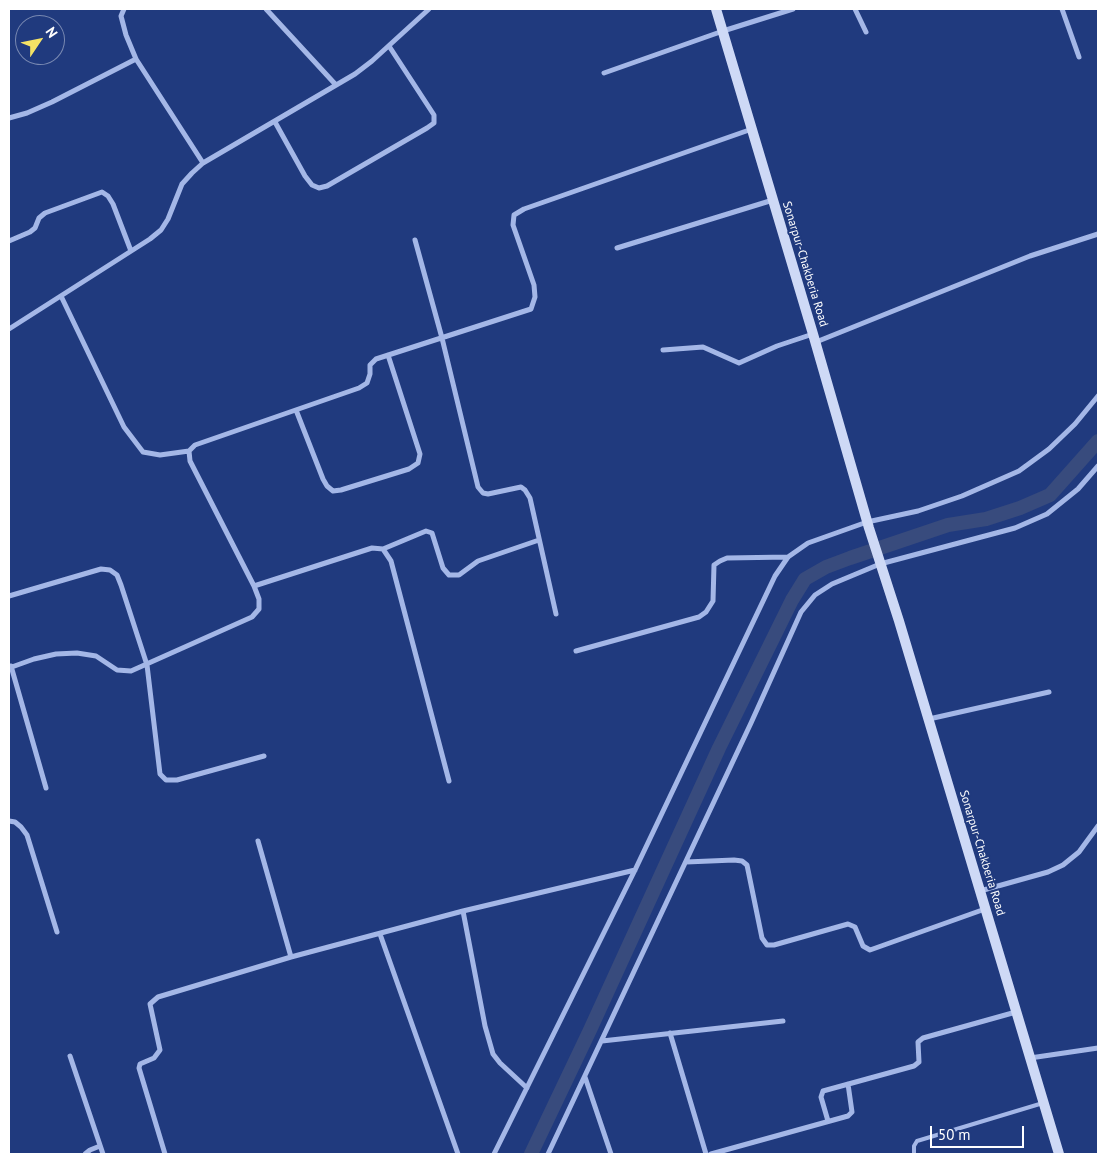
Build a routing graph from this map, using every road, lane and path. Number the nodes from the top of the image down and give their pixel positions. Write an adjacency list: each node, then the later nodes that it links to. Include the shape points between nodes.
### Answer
1 (124, 9): 12 (street, via 121,16)
2 (266, 9): 14 (street)
3 (429, 9): 10 (street)
4 (716, 9): 8 (main road, Sonarpur-Chakberia Road)
5 (793, 9): 8 (street)
6 (855, 9): 9 (street)
7 (1062, 9): 11 (street)
8 (723, 31): 13 (street); 17 (main road, Sonarpur-Chakberia Road)
9 (866, 32)
10 (389, 46): 14 (street); 16 (street, via 434,115 434,123 427,128 319,188 312,185)
11 (1079, 57)
12 (136, 58): 15 (street, via 52,102); 18 (street)
13 (604, 73)
14 (336, 85): 16 (street)
15 (9, 118)
16 (275, 122): 18 (street)
17 (752, 129): 19 (main road, Sonarpur-Chakberia Road); 27 (street, via 514,215 513,225 534,285 535,297 530,309)
18 (203, 163): 24 (street, via 182,184 161,230)
19 (773, 200): 23 (street); 28 (main road, Sonarpur-Chakberia Road)
20 (1098, 234): 28 (street, via 1030,256)
21 (415, 240): 27 (street)
22 (9, 241): 24 (street, via 30,232 45,213 102,192 113,204)
23 (617, 248)
24 (131, 251): 25 (street)
25 (61, 296): 26 (street); 33 (street, via 124,427 143,452 160,455)
26 (9, 329)
27 (442, 338): 30 (street); 36 (street, via 478,487 488,494 521,487 525,490 530,498)
28 (814, 338): 29 (street, via 777,346 739,363 703,347); 35 (main road, Sonarpur-Chakberia Road)
29 (663, 350)
30 (388, 355): 32 (street, via 370,365 367,383 360,388); 32 (street, via 420,454 418,463 409,469 333,491 323,479)
31 (1098, 396): 35 (street, via 1049,449 1020,471 962,496)
32 (296, 410): 33 (street, via 195,445)
33 (189, 451): 40 (street, via 190,461)
34 (1098, 466): 39 (street, via 1078,489 1047,514 1016,528)
35 (868, 525): 38 (street, via 808,543); 39 (main road, Sonarpur-Chakberia Road)
36 (539, 540): 37 (street, via 478,561 459,575 449,575 443,568 432,533 426,531); 42 (street)
37 (383, 549): 40 (street, via 372,548); 49 (street, via 392,561)
38 (788, 557): 43 (street, via 727,558 720,561 714,566 713,600 699,617); 55 (street)
39 (879, 562): 47 (main road, Sonarpur-Chakberia Road); 54 (street, via 832,584 815,595 801,612)
40 (254, 586): 44 (street, via 260,599 259,609 252,617)
41 (9, 596): 44 (street, via 101,569 110,570 117,575 121,585)
42 (556, 614)
43 (576, 651)
44 (147, 665): 45 (street, via 131,671 117,670 96,656 77,653 56,654); 48 (street, via 158,766 166,780 177,780)
45 (10, 667): 50 (street)
46 (1049, 692): 47 (street)
47 (929, 719): 56 (main road, Sonarpur-Chakberia Road)
48 (264, 756)
49 (448, 781)
50 (46, 788)
51 (9, 821): 59 (street, via 16,822 27,835)
52 (1098, 826): 56 (street, via 1079,852 1063,865)
53 (258, 841): 61 (street)
54 (686, 862): 57 (street, via 734,860 747,865 762,938 767,945 848,924 855,927 863,946 870,950); 65 (street)
55 (635, 870): 58 (street); 71 (street)
56 (980, 891): 57 (main road, Sonarpur-Chakberia Road)
57 (985, 909): 62 (main road, Sonarpur-Chakberia Road)
58 (463, 911): 60 (street); 71 (street, via 493,1054)
59 (57, 932)
60 (380, 934): 61 (street); 78 (street)
61 (291, 957): 77 (street, via 158,997 150,1004 160,1050 139,1068)
62 (1016, 1012): 68 (main road, Sonarpur-Chakberia Road); 70 (street, via 922,1038 918,1042 919,1062 914,1066)
63 (783, 1020): 64 (street)
64 (670, 1033): 65 (street); 82 (street)
65 (602, 1041): 69 (street)
66 (1098, 1048): 68 (street)
67 (70, 1056): 74 (street)
68 (1030, 1058): 72 (main road, Sonarpur-Chakberia Road)
69 (585, 1076): 80 (street); 81 (street)
70 (848, 1084): 73 (street, via 852,1112); 73 (street, via 823,1091 821,1098)
71 (526, 1088): 79 (street)
72 (1043, 1103): 84 (lane, via 917,1141); 85 (main road, Sonarpur-Chakberia Road)
73 (828, 1121): 83 (street)
74 (100, 1146): 75 (street); 76 (street)
75 (85, 1154)
76 (103, 1154)
77 (165, 1154)
78 (458, 1154)
79 (494, 1154)
80 (548, 1154)
81 (611, 1154)
82 (706, 1154)
83 (711, 1154)
84 (914, 1154)
85 (1059, 1154)

